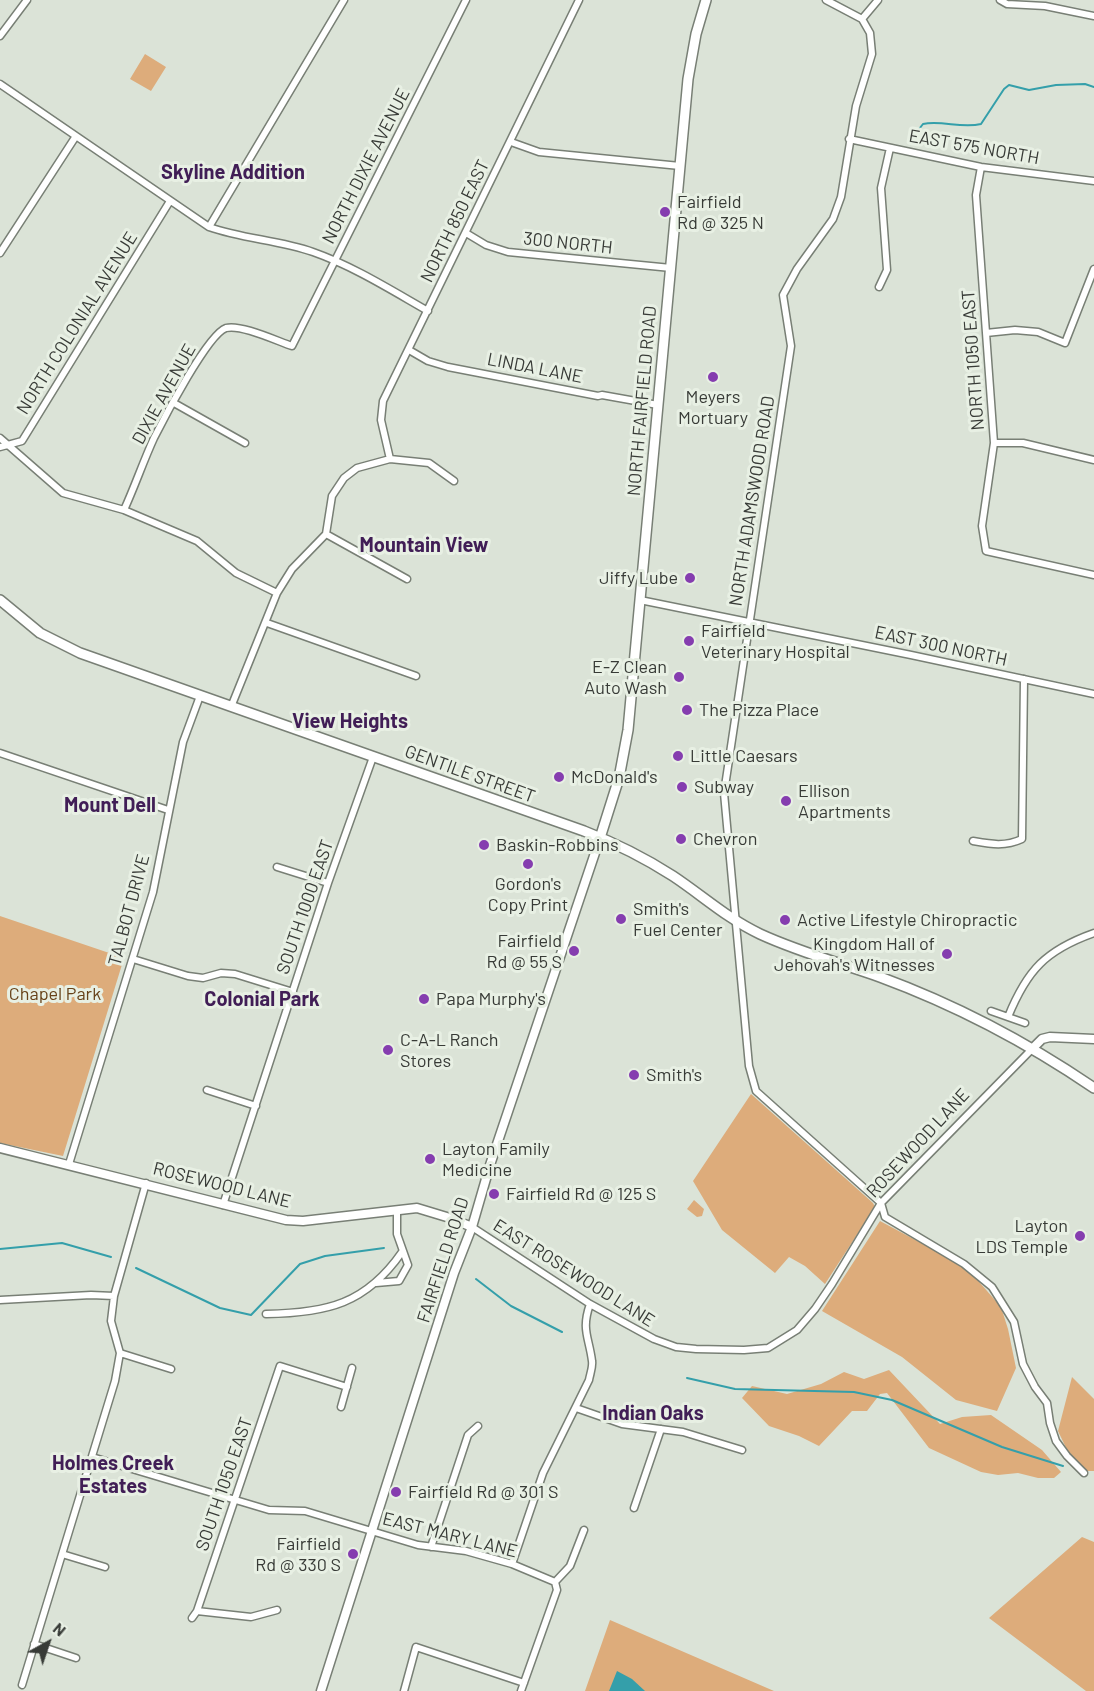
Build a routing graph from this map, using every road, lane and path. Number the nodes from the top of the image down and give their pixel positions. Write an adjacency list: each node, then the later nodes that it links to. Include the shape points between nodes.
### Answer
1 (27, 0): 11 (street)
2 (345, 0): 21 (street)
3 (466, 0): 24 (street, NORTH DIXIE AVENUE)
4 (579, 0): 15 (street, NORTH 850 EAST)
5 (706, 0): 17 (main road, NORTH FAIRFIELD ROAD, via 689,69)
6 (826, 0): 10 (street)
7 (878, 0): 10 (street)
8 (999, 0): 9 (street)
9 (1094, 16)
10 (862, 19): 14 (street, NORTH ADAMSWOOD ROAD, via 870,33 873,54)
11 (0, 36)
12 (0, 84): 13 (street)
13 (76, 136): 20 (street); 23 (street)
14 (849, 139): 16 (street, EAST 575 NORTH); 49 (street, NORTH ADAMSWOOD ROAD, via 841,197 833,219 783,295 791,346)
15 (511, 142): 17 (street, via 539,152); 22 (street, NORTH 850 EAST)
16 (890, 148): 18 (street, EAST 575 NORTH); 27 (street, via 881,188 887,270)
17 (680, 166): 25 (main road, NORTH FAIRFIELD ROAD)
18 (981, 167): 19 (street, EAST 575 NORTH); 29 (street, NORTH 1050 EAST, via 976,195)
19 (1094, 181)
20 (170, 201): 21 (street); 37 (street, NORTH COLONIAL AVENUE, via 22,441)
21 (209, 227): 24 (street, via 310,251)
22 (466, 233): 25 (street, 300 NORTH, via 508,252); 28 (street, NORTH 850 EAST)
23 (0, 253)
24 (335, 261): 28 (street); 30 (street, NORTH DIXIE AVENUE)
25 (671, 268): 33 (main road, NORTH FAIRFIELD ROAD)
26 (1094, 269): 29 (street, via 1065,343 1038,332)
27 (879, 287)
28 (428, 310): 31 (street, NORTH 850 EAST)
29 (986, 333): 36 (street, NORTH 1050 EAST)
30 (292, 346): 32 (street, DIXIE AVENUE, via 227,328 205,348)
31 (409, 350): 33 (street, LINDA LANE, via 448,367); 39 (street, NORTH 850 EAST, via 383,401 381,420)
32 (174, 403): 35 (street); 42 (street, DIXIE AVENUE, via 155,436)
33 (658, 405): 48 (main road, NORTH FAIRFIELD ROAD)
34 (0, 438): 37 (street)
35 (245, 443)
36 (994, 443): 40 (street, via 1023,443); 44 (street, NORTH 1050 EAST, via 982,526 986,551)
37 (9, 446): 38 (street); 42 (street, via 63,493)
38 (0, 447)
39 (390, 459): 41 (street, via 429,463); 43 (street, via 357,468 344,478 332,496)
40 (1094, 460)
41 (453, 481)
42 (124, 510): 46 (street, via 197,541 236,573)
43 (326, 534): 45 (street); 46 (street, via 292,569)
44 (1094, 575)
45 (407, 579)
46 (277, 593): 50 (street)
47 (0, 600): 54 (main road, GENTILE STREET, via 59,644)
48 (640, 600): 49 (street, EAST 300 NORTH); 58 (main road, NORTH FAIRFIELD ROAD, via 628,730)
49 (749, 622): 52 (street, EAST 300 NORTH); 64 (street, NORTH ADAMSWOOD ROAD, via 724,792)
50 (267, 623): 51 (street); 55 (street)
51 (416, 676)
52 (1024, 679): 53 (street, EAST 300 NORTH); 61 (street, via 1022,839 994,845)
53 (1094, 694)
54 (200, 696): 55 (main road, GENTILE STREET); 59 (street, TALBOT DRIVE, via 183,742)
55 (231, 707): 57 (main road, GENTILE STREET)
56 (0, 753): 59 (street)
57 (373, 757): 60 (main road, GENTILE STREET); 63 (street, SOUTH 1000 EAST)
58 (610, 806): 60 (main road, FAIRFIELD ROAD)
59 (168, 810): 66 (street, TALBOT DRIVE, via 153,892)
60 (600, 838): 64 (main road, GENTILE STREET, via 649,861); 82 (street, FAIRFIELD ROAD)
61 (973, 841)
62 (277, 867): 63 (street)
63 (328, 883): 67 (street, SOUTH 1000 EAST)
64 (735, 922): 72 (main road, GENTILE STREET, via 922,994); 79 (street, NORTH ADAMSWOOD ROAD, via 749,1066 756,1091)
65 (1094, 933): 69 (street, via 1052,953 1033,969)
66 (133, 959): 67 (street, via 188,976 235,974); 77 (street, TALBOT DRIVE)
67 (293, 992): 75 (street, SOUTH 1000 EAST)
68 (991, 1011): 69 (street)
69 (1008, 1017): 70 (street)
70 (1025, 1023)
71 (1094, 1039): 72 (street, via 1050,1037)
72 (1033, 1048): 73 (main road, GENTILE STREET); 79 (street, ROSEWOOD LANE)
73 (1094, 1088)
74 (207, 1090): 75 (street)
75 (256, 1106): 80 (street, SOUTH 1000 EAST)
76 (0, 1148): 77 (street, ROSEWOOD LANE)
77 (69, 1164): 78 (street, ROSEWOOD LANE)
78 (146, 1183): 80 (street, ROSEWOOD LANE); 85 (street)
79 (881, 1203): 89 (street, ROSEWOOD LANE, via 814,1309 797,1330); 100 (street, NORTH ADAMSWOOD ROAD, via 885,1217 964,1264 993,1287 1014,1322 1023,1364 1047,1403 1056,1441)
80 (223, 1205): 81 (street, ROSEWOOD LANE, via 303,1221)
81 (398, 1210): 82 (street, ROSEWOOD LANE, via 417,1208); 83 (street, via 397,1234)
82 (472, 1227): 87 (street, EAST ROSEWOOD LANE); 104 (street, FAIRFIELD ROAD)
83 (402, 1252): 84 (street); 84 (street, via 408,1264 399,1281)
84 (375, 1284): 88 (street, via 353,1299 321,1310)
85 (114, 1296): 86 (street); 90 (street, via 111,1321)
86 (0, 1300)
87 (590, 1304): 89 (street, EAST ROSEWOOD LANE, via 676,1347); 95 (street, via 585,1334 593,1364)
88 (266, 1314)
89 (768, 1348)
90 (120, 1353): 92 (street); 99 (street, via 116,1381)
91 (352, 1368): 93 (street)
92 (171, 1369)
93 (347, 1387): 94 (street); 101 (street, SOUTH 1050 EAST, via 280,1366)
94 (341, 1407)
95 (576, 1408): 97 (street, via 622,1424); 107 (street, via 543,1473)
96 (478, 1426): 105 (street, via 468,1435)
97 (661, 1429): 98 (street); 102 (street)
98 (742, 1450)
99 (92, 1457): 101 (street, EAST MARY LANE); 106 (street)
100 (1084, 1473)
101 (234, 1500): 104 (street, EAST MARY LANE, via 269,1510 314,1513); 111 (street, SOUTH 1050 EAST)
102 (634, 1508)
103 (584, 1530): 109 (street, via 570,1566)
104 (371, 1531): 105 (street, EAST MARY LANE); 117 (street, FAIRFIELD ROAD)
105 (431, 1547): 107 (street, EAST MARY LANE, via 466,1551)
106 (62, 1554): 108 (street); 113 (street)
107 (512, 1564): 109 (street, EAST MARY LANE)
108 (105, 1567)
109 (555, 1582): 115 (street, via 557,1590)
110 (277, 1610): 111 (street, via 250,1617)
111 (197, 1611): 112 (street, SOUTH 1050 EAST)
112 (192, 1618)
113 (34, 1644): 114 (street); 116 (street)
114 (76, 1658)
115 (524, 1683): 118 (street, via 416,1647); 119 (street)
116 (22, 1685)
117 (321, 1691)
118 (404, 1691)
119 (521, 1691)

